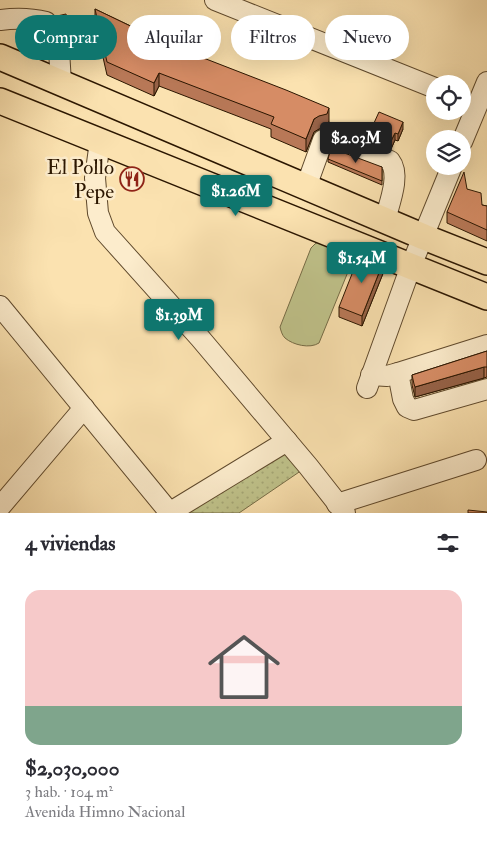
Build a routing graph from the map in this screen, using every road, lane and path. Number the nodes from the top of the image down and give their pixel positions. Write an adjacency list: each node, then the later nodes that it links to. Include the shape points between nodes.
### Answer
1 (215, 0): 8 (street)
2 (15, 19): 3 (street)
3 (0, 20)
4 (0, 57): 7 (main road)
5 (60, 60): 7 (street)
6 (487, 82): 10 (street)
7 (61, 83): 14 (main road)
8 (426, 84)
9 (0, 101): 12 (main road)
10 (476, 104): 11 (street)
11 (466, 130)
12 (100, 141): 18 (main road); 25 (street, via 95,178 98,213 106,232)
13 (448, 175): 16 (street)
14 (306, 187): 15 (main road); 15 (street, via 323,140 328,138 390,161 394,166 395,181)
15 (385, 220): 16 (main road)
16 (424, 237): 17 (main road); 18 (street)
17 (487, 262)
18 (411, 266): 19 (main road); 22 (street, via 369,382)
19 (487, 297)
20 (0, 306): 24 (street)
21 (487, 345): 22 (street)
22 (398, 373): 23 (street, via 403,399 407,407 414,410)
23 (487, 389)
24 (84, 408): 27 (street); 29 (street)
25 (287, 441): 28 (street); 29 (street)
26 (476, 460): 28 (street)
27 (0, 506)
28 (341, 508)
29 (169, 513)

